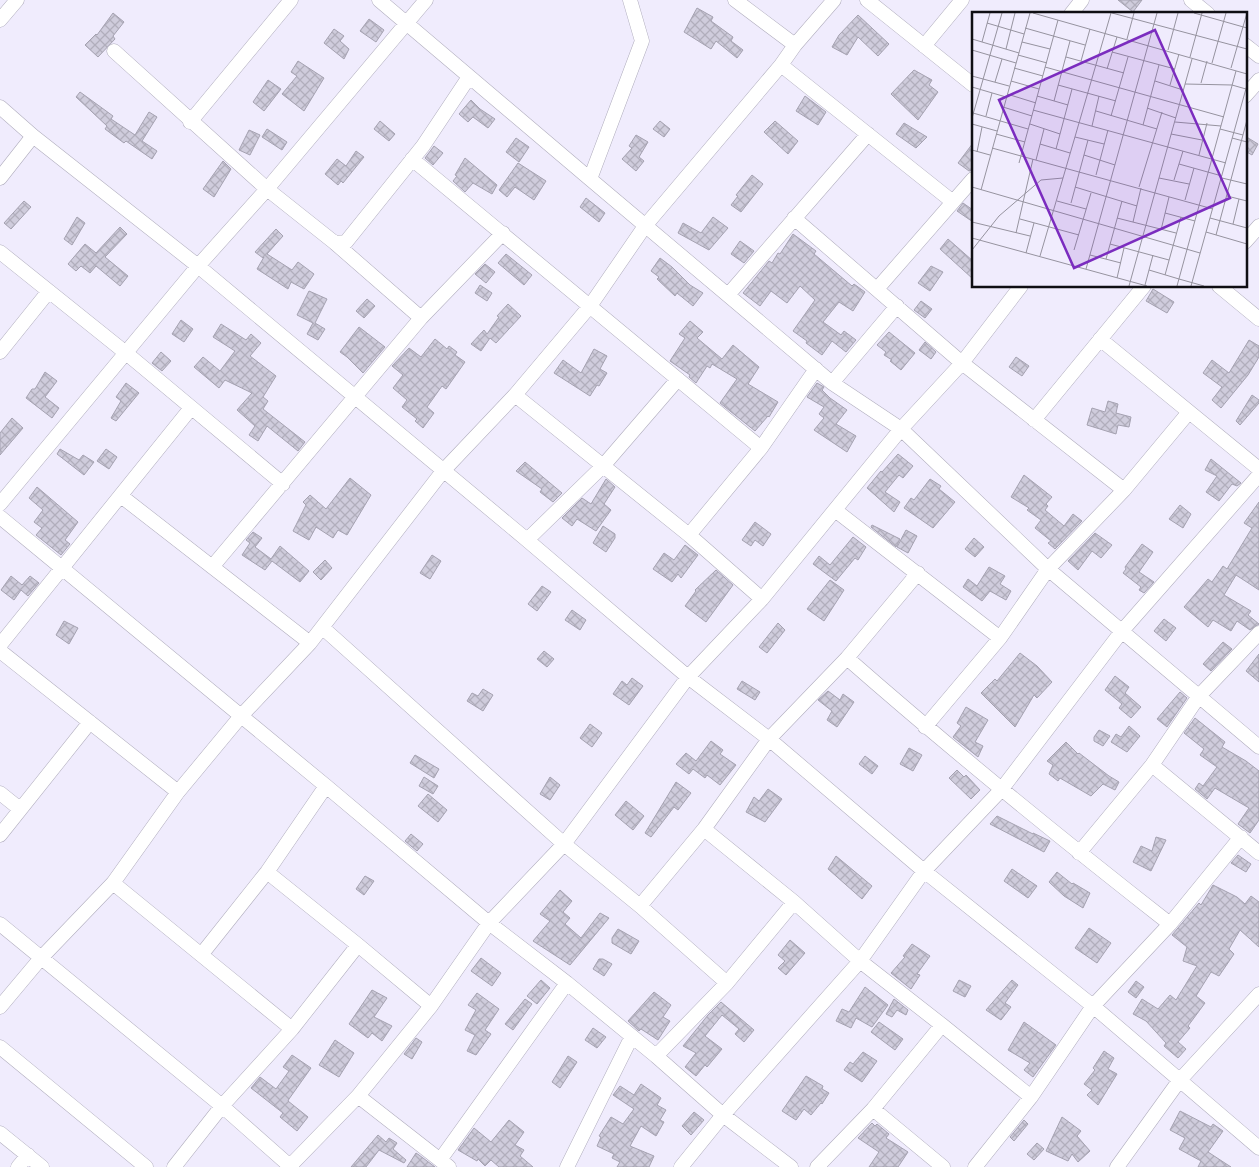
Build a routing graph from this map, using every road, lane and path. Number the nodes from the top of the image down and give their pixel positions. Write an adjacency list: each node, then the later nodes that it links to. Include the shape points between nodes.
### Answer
1 (16, 0): 12 (street)
2 (291, 0): 23 (street)
3 (379, 0): 13 (street)
4 (426, 0): 13 (street)
5 (630, 0): 28 (street, via 642,41)
6 (735, 0): 14 (street)
7 (834, 0): 14 (street)
8 (867, 0): 15 (street)
9 (962, 0): 15 (street)
10 (1082, 0): 11 (street)
11 (1073, 12)
12 (0, 20)
13 (407, 22): 18 (street); 30 (street)
14 (795, 44): 17 (street)
15 (924, 46): 20 (street)
16 (114, 51): 23 (street)
17 (781, 65): 24 (street); 33 (street)
18 (468, 77): 26 (street); 28 (street)
19 (1259, 80): 21 (street)
20 (972, 84)
21 (1246, 95)
22 (0, 107): 25 (street)
23 (190, 122): 30 (street)
24 (868, 134): 31 (street); 32 (street)
25 (33, 136): 27 (street); 39 (street)
26 (412, 159): 35 (street); 37 (street, via 346,242)
27 (0, 178)
28 (590, 179): 33 (street)
29 (972, 180): 31 (street)
30 (266, 189): 37 (street); 39 (street)
31 (953, 202): 44 (street)
32 (794, 218): 44 (street); 45 (street)
33 (645, 226): 45 (street); 46 (street)
34 (1259, 226): 36 (street)
35 (502, 234): 46 (street); 48 (street)
36 (1246, 241)
37 (335, 243): 48 (street)
38 (0, 252): 43 (street)
39 (198, 266): 52 (street); 58 (street)
40 (1019, 288): 53 (street)
41 (1142, 288): 50 (street)
42 (1221, 288): 49 (street)
43 (49, 290): 51 (street); 52 (street)
44 (877, 290): 47 (street)
45 (728, 296): 54 (street)
46 (590, 306): 55 (street); 57 (street)
47 (897, 306): 53 (street); 56 (street)
48 (421, 318): 58 (street)
49 (1259, 319)
50 (1100, 339): 60 (street); 61 (street)
51 (0, 352)
52 (126, 353): 59 (street); 71 (street)
53 (962, 363): 61 (street); 62 (street)
54 (816, 370): 56 (street); 63 (street)
55 (678, 379): 63 (street); 64 (street)
56 (832, 383): 62 (street)
57 (515, 395): 64 (street); 66 (street)
58 (354, 398): 66 (street); 68 (street)
59 (191, 408): 68 (street); 70 (street)
60 (1189, 412): 65 (street); 69 (street)
61 (1034, 420): 69 (street)
62 (902, 429): 72 (street); 78 (street)
63 (761, 448): 74 (street)
64 (603, 466): 74 (street); 75 (street)
65 (1259, 469)
66 (443, 471): 75 (street); 81 (street)
67 (1259, 475): 82 (street)
68 (283, 484): 76 (street)
69 (1124, 490): 78 (street)
70 (120, 496): 76 (street); 77 (street)
71 (0, 504)
72 (835, 510): 79 (street); 80 (street)
73 (0, 517): 77 (street)
74 (689, 535): 80 (street)
75 (527, 540): 89 (street)
76 (212, 567): 85 (street)
77 (62, 569): 86 (street); 91 (street)
78 (1048, 569): 82 (street); 84 (street)
79 (918, 573): 84 (street); 88 (street)
80 (762, 599): 89 (street)
81 (323, 628): 85 (street); 105 (street)
82 (1122, 631): 90 (street); 98 (street)
83 (1259, 633): 90 (street)
84 (1000, 638): 93 (street)
85 (310, 643): 91 (street)
86 (0, 645)
87 (0, 651): 92 (street)
88 (847, 658): 93 (street); 94 (street)
89 (688, 677): 94 (street); 105 (street)
90 (1199, 696): 95 (street); 96 (street)
91 (241, 716): 97 (street); 99 (street)
92 (90, 722): 99 (street); 101 (street)
93 (926, 727): 98 (street)
94 (769, 739): 102 (street); 108 (street)
95 (1259, 747)
96 (1152, 765): 104 (street); 106 (street)
97 (326, 786): 109 (street); 113 (street)
98 (1001, 790): 106 (street); 108 (street)
99 (178, 792): 110 (street)
100 (0, 793): 101 (street)
101 (20, 809): 103 (street)
102 (704, 829): 111 (street); 112 (street)
103 (0, 835)
104 (1241, 836): 107 (street); 115 (street)
105 (564, 844): 112 (street); 113 (street)
106 (1078, 853): 115 (street)
107 (1259, 853)
108 (924, 871): 119 (street); 124 (street)
109 (267, 872): 116 (street); 117 (street)
110 (113, 883): 117 (street); 118 (street)
111 (794, 902): 119 (street); 121 (street)
112 (640, 906): 121 (street)
113 (488, 923): 120 (street); 123 (street)
114 (0, 924): 118 (street)
115 (1170, 924): 124 (street)
116 (358, 945): 123 (street); 127 (street)
117 (201, 955): 127 (street)
118 (41, 958): 125 (street); 134 (street)
119 (860, 961): 126 (street); 136 (street)
120 (567, 983): 128 (street); 140 (street)
121 (727, 983): 130 (street)
122 (1259, 994): 131 (street)
123 (431, 1006): 132 (street)
124 (1093, 1006): 131 (street); 133 (street)
125 (0, 1007)
126 (942, 1025): 133 (street); 135 (street)
127 (292, 1029): 134 (street)
128 (632, 1036): 130 (street); 146 (street)
129 (0, 1047): 143 (street)
130 (656, 1056): 136 (street)
131 (1179, 1081): 138 (street); 152 (street)
132 (358, 1096): 140 (street); 145 (street)
133 (1031, 1098): 151 (street)
134 (222, 1106): 144 (street); 145 (street)
135 (873, 1109): 149 (street); 150 (street)
136 (723, 1115): 147 (street); 148 (street)
137 (0, 1133): 139 (street)
138 (1259, 1148)
139 (28, 1156): 141 (street); 142 (street)
140 (445, 1163)
141 (18, 1167)
142 (42, 1167)
143 (146, 1167)
144 (174, 1167)
145 (290, 1167)
146 (567, 1167)
147 (681, 1167)
148 (790, 1167)
149 (816, 1167)
150 (943, 1167)
151 (975, 1167)
152 (1116, 1167)

